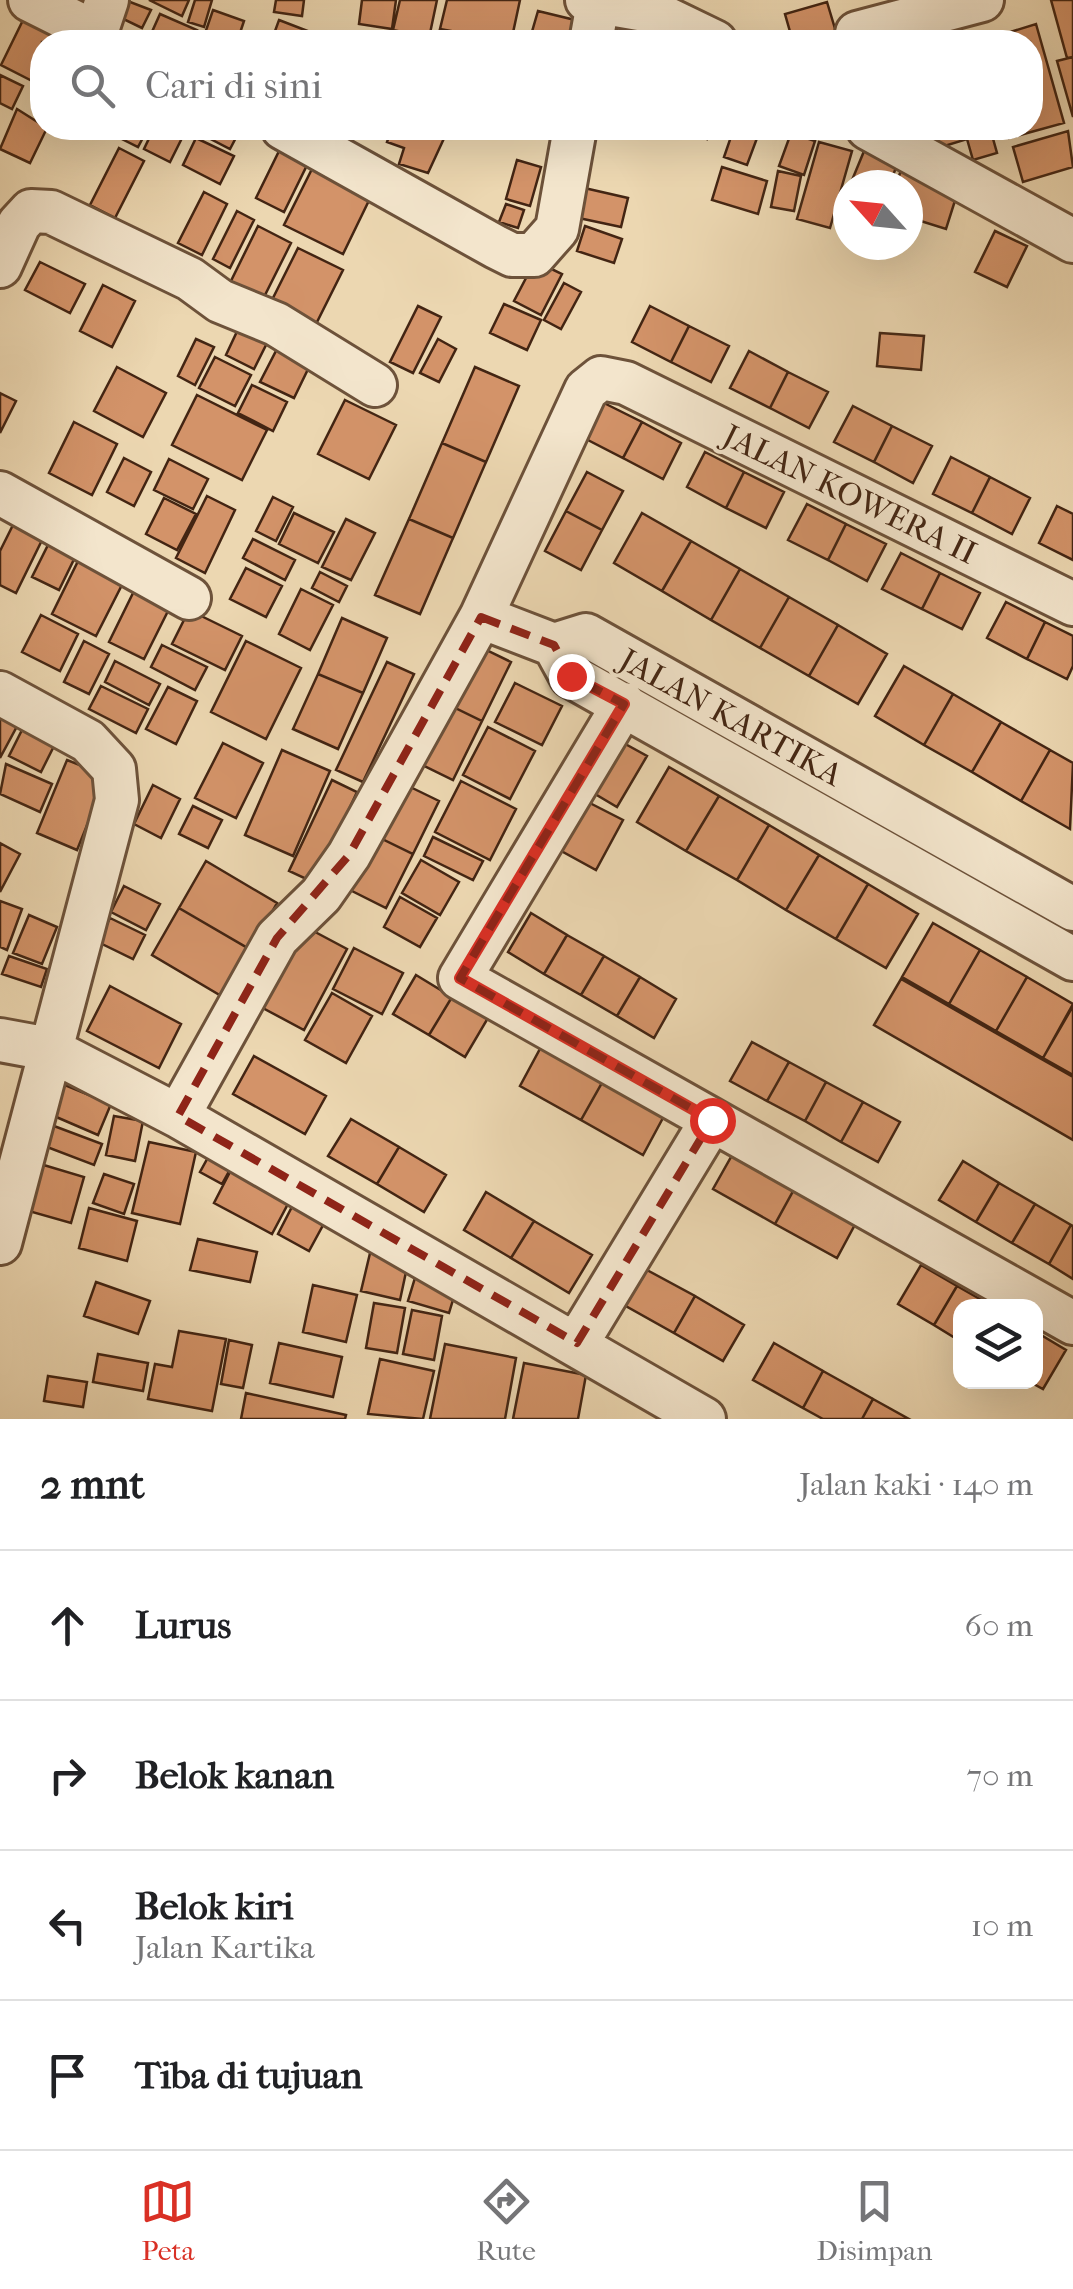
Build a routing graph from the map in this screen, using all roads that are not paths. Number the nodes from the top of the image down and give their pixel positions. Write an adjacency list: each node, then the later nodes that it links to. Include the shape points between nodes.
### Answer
1 (30, 0): 4 (street)
2 (982, 0): 5 (street)
3 (592, 15): 6 (street, via 650,11)
4 (105, 25)
5 (855, 25)
6 (690, 30)
7 (304, 140): 8 (street, via 496,247 534,255 557,229)
8 (574, 140)
9 (894, 140): 10 (street)
10 (1073, 241)
11 (0, 266): 12 (street, via 31,211 50,212 276,324)
12 (375, 385)
13 (0, 493): 14 (street)
14 (189, 598)
15 (1073, 604): 16 (street, JALAN KOWERA II, via 626,383 601,378 586,390)
16 (480, 618): 17 (street); 24 (street, via 349,854 321,895 277,938)
17 (554, 644): 19 (street, JALAN KARTIKA, via 571,676); 20 (street, JALAN KARTIKA, via 586,635)
18 (0, 693): 23 (street, via 88,741 114,769 117,800)
19 (624, 704): 21 (street, JALAN KARTIKA); 25 (street, via 460,978)
20 (1073, 909)
21 (1073, 959)
22 (0, 1040): 23 (street)
23 (49, 1049): 24 (street); 26 (street)
24 (178, 1116): 28 (street)
25 (712, 1120): 27 (street); 28 (street)
26 (0, 1243)
27 (1073, 1323)
28 (577, 1343): 29 (street)
29 (704, 1419)

